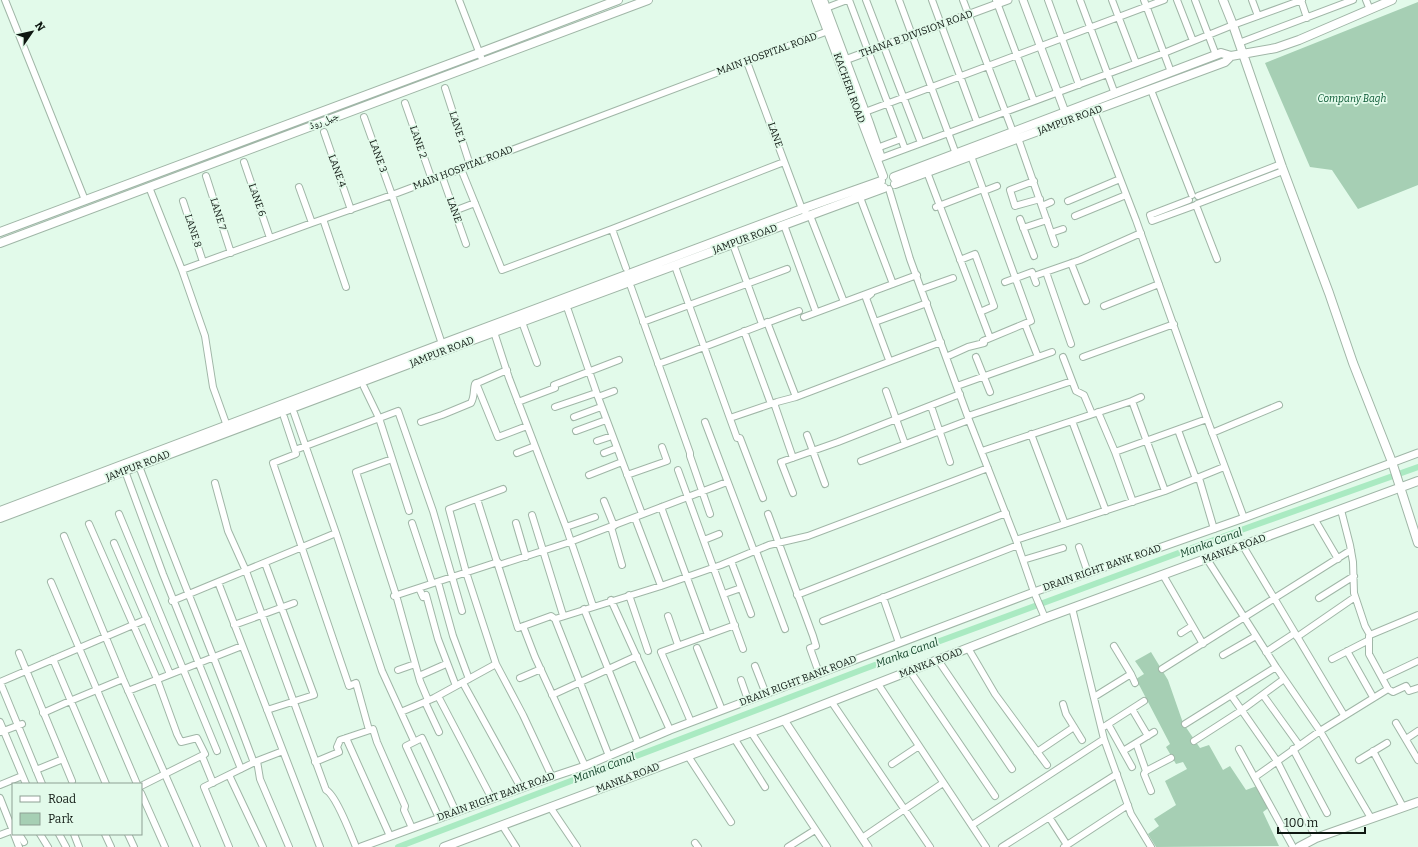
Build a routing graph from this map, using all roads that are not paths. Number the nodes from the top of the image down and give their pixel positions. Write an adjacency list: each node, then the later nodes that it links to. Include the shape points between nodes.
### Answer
1 (5, 0): 106 (street)
2 (459, 0): 46 (street)
3 (618, 0): 46 (main road, جیل روڈ)
4 (648, 0): 53 (main road, جیل روڈ)
5 (816, 0): 37 (main road, KACHERI ROAD)
6 (848, 0): 27 (street); 45 (street)
7 (866, 0): 43 (street)
8 (899, 0): 39 (street)
9 (932, 0): 34 (street)
10 (963, 0): 30 (street)
11 (1008, 0): 26 (street, THANA B DIVISION ROAD)
12 (1023, 0): 44 (street)
13 (1048, 0): 40 (street)
14 (1080, 0): 36 (street)
15 (1112, 0): 32 (street)
16 (1144, 0): 28 (street)
17 (1164, 0): 28 (street)
18 (1177, 0): 41 (street)
19 (1196, 0): 38 (street)
20 (1223, 0): 35 (main road)
21 (1252, 0): 31 (street)
22 (1302, 0): 31 (street); 33 (street)
23 (1353, 0): 33 (street)
24 (1366, 0): 29 (street)
25 (1392, 0): 29 (main road, JAMPUR ROAD)
26 (997, 2): 30 (street, THANA B DIVISION ROAD); 50 (street)
27 (824, 4): 52 (main road, KACHERI ROAD)
28 (1146, 6): 32 (street); 47 (street)
29 (1370, 10): 48 (main road, JAMPUR ROAD, via 1276,48)
30 (968, 15): 34 (street, THANA B DIVISION ROAD); 56 (street)
31 (1258, 16): 35 (street)
32 (1118, 17): 36 (street); 55 (street)
33 (1307, 18): 42 (street)
34 (941, 25): 39 (street, THANA B DIVISION ROAD); 59 (street)
35 (1233, 25): 38 (street); 42 (main road)
36 (1091, 27): 40 (street); 58 (street)
37 (828, 31): 54 (street, MAIN HOSPITAL ROAD); 96 (main road, KACHERI ROAD)
38 (1209, 35): 41 (street); 49 (street)
39 (912, 36): 43 (street, THANA B DIVISION ROAD); 61 (street)
40 (1062, 38): 44 (street); 60 (street)
41 (1193, 42): 47 (street)
42 (1239, 43): 48 (main road)
43 (884, 46): 45 (street, THANA B DIVISION ROAD); 66 (street)
44 (1040, 46): 50 (street); 64 (street)
45 (868, 52): 52 (street, THANA B DIVISION ROAD); 69 (street)
46 (479, 53): 53 (street); 106 (main road, جیل روڈ)
47 (1164, 53): 55 (street); 57 (street)
48 (1242, 53): 51 (main road, JAMPUR ROAD); 90 (main road)
49 (1219, 54): 51 (main road); 57 (main road, JAMPUR ROAD)
50 (1016, 55): 56 (street); 67 (street)
51 (1230, 56): 63 (main road, JAMPUR ROAD, via 1225,62)
52 (846, 60): 71 (main road, KACHERI ROAD)
53 (483, 62): 100 (main road, جیل روڈ)
54 (747, 62): 87 (street, LANE); 88 (street, MAIN HOSPITAL ROAD)
55 (1136, 64): 58 (street)
56 (987, 66): 59 (street); 72 (street)
57 (1171, 72): 65 (main road, JAMPUR ROAD)
58 (1108, 74): 60 (street); 65 (street)
59 (960, 76): 61 (street); 75 (street)
60 (1079, 84): 64 (street)
61 (931, 87): 66 (street); 77 (street)
62 (445, 88): 88 (street, LANE 1)
63 (1151, 90): 70 (main road, JAMPUR ROAD); 104 (street)
64 (1058, 92): 67 (street); 73 (street)
65 (1115, 94): 73 (main road, JAMPUR ROAD)
66 (903, 98): 69 (street); 80 (street)
67 (1034, 101): 72 (street)
68 (405, 103): 95 (street, LANE 2)
69 (888, 104): 71 (street); 79 (street)
70 (1094, 111): 78 (main road, JAMPUR ROAD); 94 (street)
71 (865, 112): 81 (main road, KACHERI ROAD)
72 (1006, 112): 75 (street); 78 (street)
73 (1065, 112): 78 (main road, JAMPUR ROAD)
74 (364, 117): 102 (street, LANE 3)
75 (978, 122): 77 (street)
76 (324, 132): 116 (street, LANE 4)
77 (948, 133): 80 (street); 83 (street)
78 (1016, 135): 83 (main road, JAMPUR ROAD); 84 (main road, JAMPUR ROAD); 97 (street)
79 (901, 139): 81 (street); 82 (street)
80 (921, 143): 82 (street)
81 (877, 148): 85 (main road, KACHERI ROAD)
82 (905, 149): 85 (street)
83 (956, 154): 96 (main road, JAMPUR ROAD)
84 (971, 156): 91 (main road, JAMPUR ROAD); 101 (street)
85 (881, 158): 96 (main road, KACHERI ROAD)
86 (244, 162): 133 (street, LANE 6)
87 (784, 162): 115 (street, LANE); 128 (street)
88 (470, 165): 89 (street, MAIN HOSPITAL ROAD)
89 (462, 168): 93 (street, MAIN HOSPITAL ROAD); 111 (street)
90 (1282, 168): 104 (street); 112 (street); 256 (main road)
91 (927, 172): 96 (main road, JAMPUR ROAD); 113 (street)
92 (206, 176): 138 (street, LANE 7)
93 (442, 176): 95 (street, MAIN HOSPITAL ROAD); 117 (street, LANE)
94 (1120, 179): 103 (street); 109 (street)
95 (432, 180): 102 (street, MAIN HOSPITAL ROAD)
96 (888, 181): 115 (main road, JAMPUR ROAD); 118 (main road, JAMPUR ROAD); 149 (street)
97 (1034, 181): 105 (street); 105 (street, via 1010,190 1015,206)
98 (299, 186): 124 (street)
99 (997, 186): 101 (street)
100 (149, 187): 126 (main road, جیل روڈ); 147 (street)
101 (984, 190): 113 (street); 151 (street)
102 (392, 195): 116 (street, MAIN HOSPITAL ROAD); 180 (street, LANE 3)
103 (1126, 195): 119 (street); 132 (street)
104 (1193, 197): 112 (street, via 1191,203); 112 (street, via 1150,215 1152,221)
105 (1040, 199): 114 (street)
106 (85, 200): 120 (main road, جیل روڈ)
107 (861, 200): 154 (street)
108 (183, 201): 142 (street, LANE 8)
109 (1068, 201)
110 (1051, 202): 114 (street)
111 (475, 203): 117 (street); 128 (street, via 502,270)
112 (1196, 205): 140 (street)
113 (938, 206): 141 (street)
114 (1042, 206): 123 (street)
115 (802, 209): 118 (street); 180 (main road, JAMPUR ROAD)
116 (351, 210): 121 (street, MAIN HOSPITAL ROAD)
117 (454, 211): 135 (street, LANE)
118 (809, 215): 125 (main road, JAMPUR ROAD); 161 (street)
119 (1075, 216)
120 (39, 218): 126 (main road); 130 (main road, جیل روڈ)
121 (323, 219): 124 (street, MAIN HOSPITAL ROAD); 156 (street)
122 (1020, 219): 127 (street)
123 (1047, 220): 127 (street); 131 (street)
124 (312, 223): 133 (street, MAIN HOSPITAL ROAD)
125 (784, 225): 167 (street); 170 (main road, JAMPUR ROAD)
126 (43, 227): 134 (main road, جیل روڈ)
127 (1023, 228): 139 (street)
128 (612, 229): 144 (street)
129 (1063, 229): 131 (street)
130 (0, 232)
131 (1052, 233): 136 (street)
132 (1141, 234): 143 (street); 155 (street)
133 (270, 238): 138 (street, MAIN HOSPITAL ROAD)
134 (0, 243)
135 (466, 244)
136 (1055, 244)
137 (734, 247): 153 (street)
138 (231, 253): 142 (street, MAIN HOSPITAL ROAD)
139 (1034, 256)
140 (1217, 259)
141 (960, 260): 168 (street); 168 (street, via 974,254 994,306)
142 (203, 262): 147 (street, MAIN HOSPITAL ROAD)
143 (1071, 263): 148 (street); 160 (street)
144 (626, 268)
145 (676, 268): 163 (street)
146 (787, 269): 153 (street)
147 (182, 270): 227 (street, via 205,336 213,387)
148 (1046, 272): 151 (street, via 1035,280 1032,272); 181 (street)
149 (916, 275): 154 (street); 158 (street)
150 (953, 278): 158 (street)
151 (1016, 278): 152 (street); 174 (street, via 1031,321)
152 (1005, 282)
153 (747, 284): 163 (street); 173 (street)
154 (893, 284): 159 (street)
155 (1159, 284): 164 (street); 175 (street)
156 (346, 286)
157 (631, 286): 171 (street)
158 (922, 289): 162 (street)
159 (873, 291): 161 (street); 172 (street, via 866,298)
160 (1086, 301)
161 (844, 302): 167 (street)
162 (927, 303): 172 (street); 179 (street)
163 (689, 305): 171 (street); 182 (street)
164 (1104, 306)
165 (568, 310): 194 (street)
166 (799, 311): 173 (street)
167 (816, 312): 169 (street)
168 (980, 312): 178 (street)
169 (804, 317)
170 (522, 322): 177 (main road, JAMPUR ROAD); 191 (street)
171 (643, 322): 192 (street)
172 (875, 322): 190 (street)
173 (764, 323): 176 (street); 205 (street)
174 (1025, 324): 178 (street); 186 (street)
175 (1174, 324): 188 (street); 222 (street)
176 (744, 331): 182 (street); 209 (street)
177 (494, 332): 193 (street); 255 (main road, JAMPUR ROAD)
178 (990, 338): 184 (street, via 983,341 984,343)
179 (941, 342): 184 (street); 190 (street)
180 (442, 344): 227 (main road, JAMPUR ROAD)
181 (1071, 344)
182 (704, 347): 192 (street); 219 (street)
183 (1052, 352): 186 (street)
184 (946, 357): 198 (street)
185 (976, 357): 195 (street)
186 (1038, 357): 195 (street)
187 (1063, 357): 196 (street)
188 (1083, 357)
189 (619, 360): 194 (street)
190 (889, 360): 205 (street)
191 (537, 363)
192 (658, 364): 270 (street)
193 (507, 370): 197 (street); 208 (street)
194 (590, 372): 204 (street); 208 (street)
195 (984, 376): 198 (street); 202 (street)
196 (1072, 380): 214 (street, via 1076,391 1084,395); 220 (street)
197 (476, 383): 225 (street, via 471,403); 228 (street, via 498,437)
198 (957, 386): 203 (street)
199 (364, 388): 218 (street)
200 (614, 391): 204 (street)
201 (886, 391): 221 (street)
202 (990, 392)
203 (960, 394): 211 (street); 220 (street)
204 (597, 395): 212 (street); 213 (street)
205 (796, 397): 209 (street)
206 (1141, 397): 207 (street)
207 (1132, 400): 214 (street); 236 (street)
208 (518, 402): 228 (street)
209 (772, 403): 219 (street); 250 (street)
210 (1279, 405): 232 (street)
211 (930, 406): 221 (street); 231 (street)
212 (555, 407)
213 (601, 407): 217 (street); 223 (street)
214 (1095, 413): 224 (street); 246 (street)
215 (294, 414): 239 (street)
216 (284, 417): 243 (street)
217 (574, 417)
218 (379, 418): 239 (street); 251 (street); 331 (street, via 398,411)
219 (730, 418): 274 (street)
220 (968, 418): 231 (street); 245 (street)
221 (896, 419): 238 (street); 244 (street)
222 (1207, 419): 229 (street); 232 (street)
223 (606, 420): 230 (street); 235 (street)
224 (1072, 421): 233 (street); 279 (street)
225 (421, 422)
226 (705, 422): 265 (street)
227 (227, 426): 281 (main road, JAMPUR ROAD)
228 (527, 426): 240 (street)
229 (1178, 430): 236 (street); 263 (street)
230 (576, 431)
231 (939, 431): 238 (street); 254 (street)
232 (1212, 433): 257 (street)
233 (1031, 434): 245 (street); 297 (street)
234 (807, 435): 244 (street)
235 (612, 436): 237 (street); 242 (street)
236 (1146, 440): 246 (street); 271 (street)
237 (597, 441)
238 (905, 444): 252 (street)
239 (306, 446): 243 (street); 301 (street)
240 (535, 446): 247 (street); 299 (street)
241 (662, 447): 262 (street, via 667,461)
242 (617, 448): 248 (street); 253 (street)
243 (295, 450): 311 (street, via 296,454 273,463)
244 (813, 451): 250 (street); 268 (street)
245 (982, 451): 258 (street)
246 (1115, 452): 277 (street)
247 (517, 453)
248 (604, 453)
249 (1418, 453): 256 (street, DRAIN RIGHT BANK ROAD)
250 (793, 458): 272 (street, via 781,462)
251 (392, 459): 282 (street); 342 (street, via 356,472)
252 (861, 461)
253 (622, 462): 261 (street); 262 (street)
254 (950, 462)
255 (139, 466): 260 (main road, JAMPUR ROAD); 341 (street)
256 (1393, 466): 267 (main road); 292 (street, DRAIN RIGHT BANK ROAD)
257 (1224, 467): 263 (street); 292 (street)
258 (988, 468): 283 (street); 307 (street, via 808,536)
259 (678, 470): 273 (street)
260 (125, 471): 290 (main road, JAMPUR ROAD); 350 (street)
261 (589, 474)
262 (627, 475): 285 (street)
263 (1198, 478): 271 (street); 300 (street)
264 (1418, 481): 267 (main road, MANKA ROAD)
265 (727, 482): 270 (street); 315 (street)
266 (215, 483): 326 (street, via 228,531)
267 (1399, 483): 280 (main road, MANKA ROAD); 309 (main road)
268 (825, 484)
269 (503, 489): 275 (street)
270 (702, 491): 273 (street); 286 (street)
271 (1165, 491): 277 (street)
272 (793, 493)
273 (687, 497): 278 (street); 304 (street)
274 (763, 498)
275 (477, 499): 323 (street); 327 (street, via 449,509)
276 (604, 501): 298 (street)
277 (1133, 502): 279 (street)
278 (661, 507): 285 (street); 332 (street)
279 (1106, 510): 297 (street)
280 (1341, 510): 293 (main road, MANKA ROAD); 314 (street)
281 (0, 511)
282 (409, 511)
283 (1006, 513): 308 (street); 344 (street)
284 (119, 514): 405 (street)
285 (642, 514): 291 (street)
286 (710, 514)
287 (768, 514): 307 (street)
288 (532, 515): 316 (street)
289 (595, 517): 299 (street)
290 (0, 518)
291 (635, 518): 298 (street); 336 (street)
292 (1244, 518): 300 (street, DRAIN RIGHT BANK ROAD)
293 (1315, 520): 310 (main road, MANKA ROAD); 319 (street)
294 (516, 523): 317 (street)
295 (89, 524): 367 (street)
296 (412, 524): 335 (street)
297 (1065, 524): 308 (street)
298 (613, 526): 305 (street); 324 (street)
299 (566, 527): 305 (street)
300 (1214, 529): 328 (street, DRAIN RIGHT BANK ROAD)
301 (336, 533): 311 (street); 451 (street, via 382,671)
302 (719, 534): 304 (street)
303 (64, 536): 377 (street)
304 (704, 540): 325 (street)
305 (570, 542): 316 (street); 352 (street)
306 (114, 543): 364 (street)
307 (778, 543): 315 (street); 344 (street)
308 (1017, 543): 320 (street); 345 (street)
309 (1418, 543)
310 (1243, 546): 318 (main road, MANKA ROAD); 348 (street)
311 (302, 547): 322 (street); 463 (street, via 349,686 356,683)
312 (1079, 547): 328 (street)
313 (1063, 548): 320 (street)
314 (1351, 550): 319 (street); 330 (street)
315 (755, 551): 321 (street); 372 (street)
316 (543, 552): 317 (street); 360 (street)
317 (526, 557): 323 (street)
318 (1207, 559): 329 (main road, MANKA ROAD); 363 (street)
319 (1338, 559): 348 (street)
320 (1023, 560): 339 (street)
321 (731, 561): 325 (street); 338 (street)
322 (265, 563): 326 (street); 353 (street)
323 (498, 564): 327 (street); 370 (street, via 518,628)
324 (622, 566)
325 (714, 567): 332 (street); 340 (street)
326 (246, 571): 334 (street); 357 (street)
327 (466, 572): 331 (street); 402 (street)
328 (1088, 573): 339 (street, DRAIN RIGHT BANK ROAD)
329 (1163, 575): 354 (main road, MANKA ROAD); 371 (street)
330 (1354, 576): 346 (street); 347 (street)
331 (453, 577): 335 (street); 356 (street)
332 (686, 577): 336 (street); 374 (street)
333 (51, 582): 384 (street)
334 (218, 582): 341 (street); 368 (street)
335 (435, 583): 337 (street); 419 (street)
336 (661, 586): 343 (street)
337 (419, 588): 342 (street); 401 (street, via 423,597 426,596)
338 (741, 588): 340 (street); 358 (street)
339 (1034, 592): 362 (street); 379 (street, DRAIN RIGHT BANK ROAD)
340 (724, 594): 369 (street)
341 (188, 595): 350 (street); 394 (street)
342 (395, 595): 400 (street)
343 (629, 595): 349 (street); 388 (street)
344 (797, 595): 412 (street, via 816,646 810,648)
345 (883, 597): 366 (street); 379 (street)
346 (1355, 597): 375 (street); 378 (street)
347 (1319, 598)
348 (1274, 599): 363 (street); 375 (street)
349 (611, 600): 352 (street); 393 (street)
350 (173, 601): 399 (street)
351 (294, 603): 353 (street)
352 (593, 606): 355 (street)
353 (281, 607): 357 (street); 445 (street, via 314,695)
354 (1072, 608): 362 (main road, MANKA ROAD); 438 (street)
355 (584, 609): 360 (street); 409 (street)
356 (462, 611)
357 (261, 614): 368 (street); 445 (street)
358 (751, 614)
359 (1418, 615): 378 (street)
360 (563, 616): 365 (street)
361 (668, 616): 381 (street)
362 (1045, 618): 386 (main road, MANKA ROAD)
363 (1244, 618): 376 (street); 380 (street)
364 (147, 619): 367 (street); 413 (street)
365 (555, 619): 370 (street, via 551,616); 425 (street)
366 (823, 621)
367 (132, 625): 377 (street); 421 (street)
368 (234, 625): 382 (street)
369 (735, 625): 374 (street); 387 (street)
370 (523, 626): 406 (street)
371 (1192, 626): 373 (street); 380 (street)
372 (785, 629)
373 (1181, 633)
374 (708, 635): 381 (street)
375 (1296, 635): 389 (street); 453 (street)
376 (1256, 636): 389 (street); 392 (street)
377 (106, 637): 384 (street); 418 (street)
378 (1370, 637): 390 (street); 417 (street, via 1368,654)
379 (899, 643): 412 (street, DRAIN RIGHT BANK ROAD)
380 (1203, 644): 407 (street)
381 (678, 645): 456 (street, via 661,652)
382 (242, 646): 394 (street); 448 (street)
383 (1114, 646): 414 (street)
384 (79, 648): 395 (street); 431 (street)
385 (697, 648): 449 (street)
386 (968, 648): 396 (main road, MANKA ROAD); 489 (street, via 996,694)
387 (743, 649)
388 (648, 651)
389 (1266, 652): 404 (street)
390 (1347, 652): 397 (street); 439 (street)
391 (19, 653): 410 (street)
392 (1223, 655)
393 (637, 656): 409 (street); 464 (street)
394 (213, 657): 399 (street); 499 (street)
395 (53, 659): 410 (street); 441 (street)
396 (938, 660): 411 (main road, MANKA ROAD); 506 (street)
397 (1332, 660)
398 (1418, 661): 417 (street)
399 (198, 662): 405 (street); 505 (street)
400 (415, 664): 408 (street); 415 (street)
401 (446, 664): 415 (street); 428 (street)
402 (496, 664): 419 (street); 513 (street)
403 (755, 666): 433 (street)
404 (1276, 667): 420 (street); 435 (street)
405 (184, 669): 413 (street); 486 (street)
406 (541, 669): 416 (street); 434 (street)
407 (1162, 669)
408 (398, 670)
409 (608, 670): 425 (street); 479 (street)
410 (26, 671): 423 (street); 452 (street)
411 (910, 671): 427 (main road, MANKA ROAD); 528 (street)
412 (819, 673): 433 (street, DRAIN RIGHT BANK ROAD)
413 (170, 674): 421 (street)
414 (1131, 674): 426 (street); 438 (street)
415 (419, 676): 442 (street)
416 (520, 678)
417 (1382, 678): 430 (street)
418 (123, 679): 431 (street); 432 (street)
419 (470, 679): 424 (street)
420 (1284, 679): 436 (street); 465 (street)
421 (157, 680): 432 (street); 491 (street, via 181,742 197,738 205,754)
422 (741, 680): 440 (street)
423 (0, 682): 460 (street)
424 (463, 683): 428 (street); 525 (street)
425 (579, 683): 434 (street); 492 (street)
426 (1135, 683)
427 (878, 684): 443 (main road, MANKA ROAD); 483 (street)
428 (456, 686): 437 (street)
429 (1418, 688): 430 (street, via 1409,691 1406,686 1393,692)
430 (1388, 689): 439 (street)
431 (97, 690): 441 (street); 519 (street)
432 (128, 691): 509 (street)
433 (766, 694): 440 (street, DRAIN RIGHT BANK ROAD)
434 (552, 695): 503 (street)
435 (1231, 695): 450 (street); 459 (street)
436 (1263, 695): 450 (street); 482 (street)
437 (438, 696): 442 (street); 530 (street)
438 (1094, 697): 462 (street)
439 (1373, 698): 453 (street)
440 (748, 700): 449 (street, DRAIN RIGHT BANK ROAD)
441 (70, 701): 452 (street); 518 (street)
442 (427, 701): 451 (street); 468 (street)
443 (831, 701): 454 (main road, MANKA ROAD); 535 (street)
444 (1144, 701): 447 (street)
445 (294, 702): 448 (street); 500 (street)
446 (1063, 704): 461 (street)
447 (1132, 709): 458 (street); 471 (street)
448 (267, 710): 487 (street)
449 (722, 710): 456 (street, DRAIN RIGHT BANK ROAD)
450 (1242, 710): 478 (street); 498 (street)
451 (401, 712): 477 (street)
452 (44, 713): 495 (street)
453 (1344, 715): 465 (street)
454 (784, 720): 469 (main road, MANKA ROAD); 557 (street)
455 (0, 722): 467 (street)
456 (691, 722): 464 (street, DRAIN RIGHT BANK ROAD)
457 (1396, 723): 475 (street)
458 (1108, 724): 462 (street); 488 (street)
459 (1185, 724)
460 (20, 725): 467 (street); 507 (street)
461 (1074, 727): 476 (street); 489 (street)
462 (1102, 728): 474 (street)
463 (370, 730): 472 (street); 545 (street, via 373,729)
464 (670, 730): 479 (street, DRAIN RIGHT BANK ROAD)
465 (1320, 731): 482 (street); 540 (street)
466 (1418, 731): 475 (street)
467 (2, 732): 512 (street)
468 (439, 732)
469 (751, 732): 473 (main road, MANKA ROAD); 546 (street)
470 (1154, 732): 471 (street)
471 (1148, 736): 480 (street)
472 (346, 738): 500 (street, via 338,744 339,752); 556 (street)
473 (734, 738): 493 (main road, MANKA ROAD); 524 (street)
474 (1104, 739): 510 (street); 543 (street)
475 (1406, 739): 497 (street)
476 (1082, 740)
477 (414, 741): 536 (street, via 422,738); 539 (street, via 406,746)
478 (1194, 741)
479 (638, 743): 492 (street, DRAIN RIGHT BANK ROAD)
480 (1136, 743): 488 (street); 508 (street)
481 (1387, 743): 490 (street)
482 (1299, 745): 485 (street)
483 (919, 746): 501 (street); 521 (street)
484 (1239, 749): 514 (street)
485 (1293, 749): 498 (street); 537 (street)
486 (217, 751)
487 (283, 751): 499 (street); 573 (street)
488 (1123, 751): 504 (street)
489 (1037, 752): 502 (street)
490 (1373, 752): 496 (street); 534 (street)
491 (202, 756): 509 (street); 520 (street)
492 (609, 756): 503 (street, DRAIN RIGHT BANK ROAD)
493 (688, 756): 533 (main road, MANKA ROAD); 541 (street)
494 (1171, 758): 508 (street)
495 (63, 759): 507 (street); 515 (street)
496 (1358, 760)
497 (1418, 760)
498 (1277, 761): 514 (street); 558 (street)
499 (256, 762): 505 (street); 572 (street, via 260,779)
500 (315, 762): 574 (street, via 326,790 337,805)
501 (892, 764)
502 (1047, 765)
503 (585, 766): 513 (street, DRAIN RIGHT BANK ROAD)
504 (1132, 766)
505 (241, 769): 511 (street)
506 (1012, 769)
507 (36, 770): 517 (street)
508 (1146, 772): 526 (street, via 1144,774)
509 (165, 774): 523 (street); 569 (street)
510 (1117, 774): 532 (street); 538 (street)
511 (229, 775): 520 (street); 571 (street)
512 (22, 776): 516 (street); 522 (street)
513 (552, 777): 525 (street, DRAIN RIGHT BANK ROAD)
514 (1255, 777): 586 (street)
515 (72, 781)
516 (26, 783)
517 (42, 783)
518 (106, 783)
519 (137, 783)
520 (213, 783): 570 (street, via 204,787)
521 (943, 783): 535 (street); 543 (street)
522 (0, 784)
523 (142, 786)
524 (765, 787)
525 (522, 788): 530 (street, DRAIN RIGHT BANK ROAD)
526 (1151, 791)
527 (142, 795): 568 (street)
528 (995, 796)
529 (0, 798): 544 (street)
530 (492, 799): 536 (street, DRAIN RIGHT BANK ROAD)
531 (1418, 802): 534 (main road)
532 (1128, 805): 561 (street); 585 (street)
533 (550, 807): 542 (main road, MANKA ROAD); 578 (street)
534 (1403, 807): 540 (main road)
535 (904, 809): 557 (street); 582 (street)
536 (456, 812): 539 (street, DRAIN RIGHT BANK ROAD)
537 (1327, 813)
538 (1049, 817): 561 (street); 584 (street)
539 (439, 818): 545 (street, DRAIN RIGHT BANK ROAD)
540 (1371, 818): 558 (main road)
541 (731, 822)
542 (502, 825): 560 (main road, MANKA ROAD); 577 (street)
543 (972, 825): 583 (street)
544 (12, 828)
545 (412, 828): 556 (street, DRAIN RIGHT BANK ROAD)
546 (815, 830): 579 (street); 580 (street)
547 (12, 831): 548 (street)
548 (0, 835)
549 (14, 835): 562 (street)
550 (20, 835): 559 (street)
551 (41, 835): 563 (street)
552 (60, 835): 564 (street)
553 (74, 835): 565 (street)
554 (105, 835): 566 (street)
555 (128, 835): 567 (street)
556 (390, 836): 575 (street, DRAIN RIGHT BANK ROAD)
557 (862, 838): 581 (street)
558 (1316, 838): 587 (main road)
559 (24, 842)
560 (460, 844): 576 (main road, MANKA ROAD)
561 (1066, 846)
562 (19, 847)
563 (48, 847)
564 (66, 847)
565 (79, 847)
566 (111, 847)
567 (134, 847)
568 (165, 847)
569 (197, 847)
570 (229, 847)
571 (263, 847)
572 (290, 847)
573 (320, 847)
574 (356, 847)
575 (361, 847)
576 (444, 847)
577 (516, 847)
578 (576, 847)
579 (788, 847)
580 (827, 847)
581 (868, 847)
582 (930, 847)
583 (986, 847)
584 (1002, 847)
585 (1151, 847)
586 (1293, 847)
587 (1299, 847)

